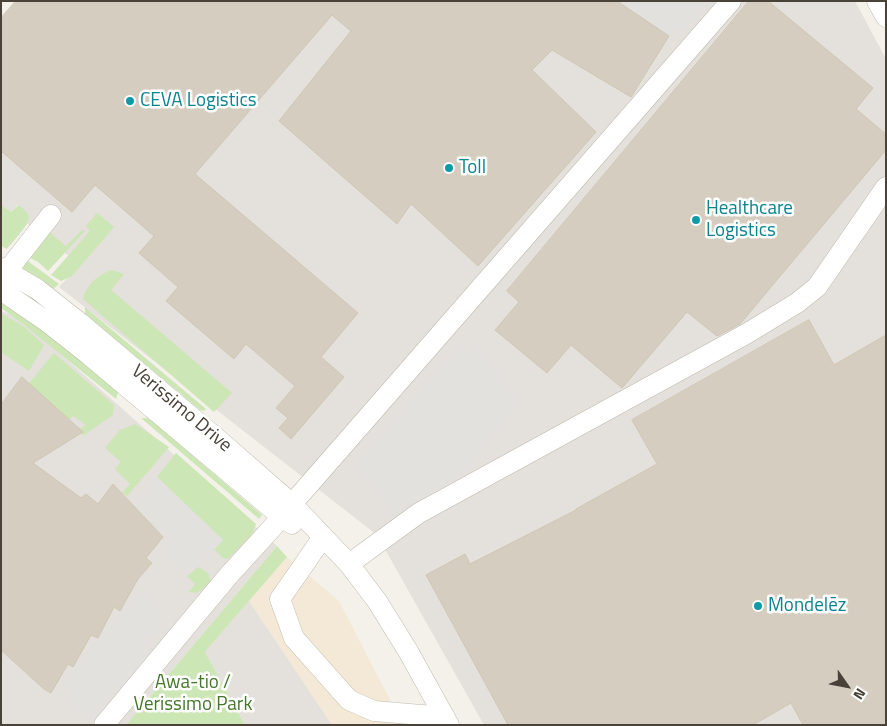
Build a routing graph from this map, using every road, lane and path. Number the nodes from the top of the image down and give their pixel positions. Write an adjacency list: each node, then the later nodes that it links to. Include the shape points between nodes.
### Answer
1 (731, 1): 5 (street)
2 (886, 188): 7 (street, via 817,287 797,304 418,513)
3 (51, 215): 4 (street)
4 (3, 276): 5 (street, Verissimo Drive, via 46,321)
5 (287, 510): 6 (street, Verissimo Drive); 9 (street)
6 (320, 540): 7 (street, Verissimo Drive); 8 (street, via 280,599 294,638 349,700 374,711)
7 (349, 564): 8 (street, Verissimo Drive, via 377,601)
8 (447, 721)
9 (104, 725)

